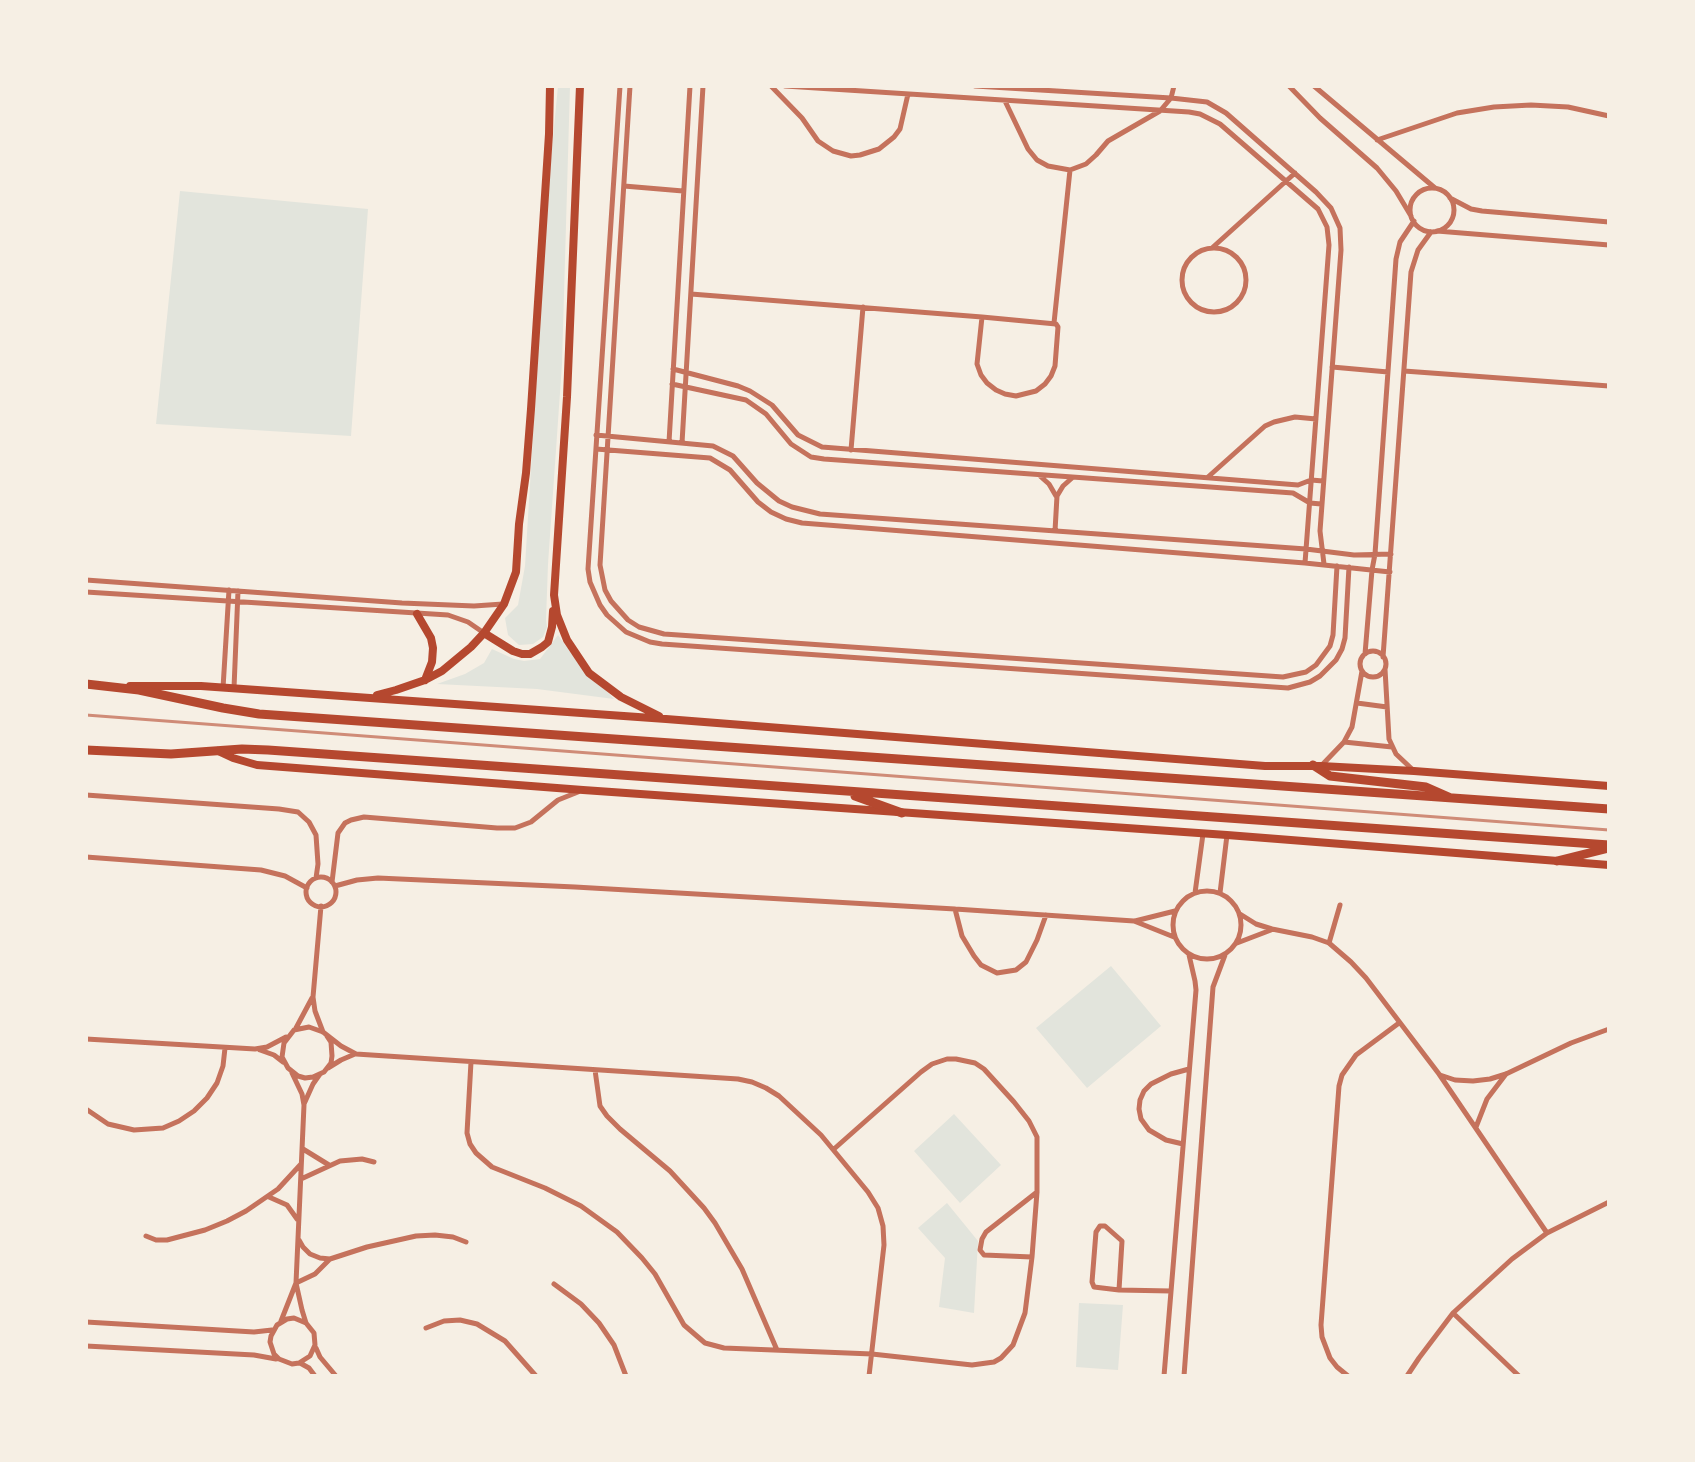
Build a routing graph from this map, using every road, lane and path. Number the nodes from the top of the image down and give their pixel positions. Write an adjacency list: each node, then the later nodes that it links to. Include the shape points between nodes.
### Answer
1 (550, 86): 78 (main road, via 526,473 516,572)
2 (580, 86): 74 (main road)
3 (620, 86): 44 (street)
4 (630, 86): 22 (street)
5 (690, 86): 24 (street)
6 (703, 86): 31 (street)
7 (771, 86): 13 (street, via 818,141 851,156 870,153 894,137)
8 (785, 86): 13 (street)
9 (975, 86): 14 (street)
10 (1174, 86): 14 (street)
11 (1289, 86): 26 (street, via 1377,168)
12 (1314, 86): 18 (street)
13 (908, 94): 15 (street)
14 (1171, 98): 16 (street); 20 (street, via 1217,107)
15 (1004, 100): 16 (street); 19 (street, via 1037,160)
16 (1160, 111): 19 (street); 21 (street, via 1211,119)
17 (1609, 116): 18 (street, via 1568,107 1494,107 1457,113)
18 (1377, 140): 23 (street)
19 (1070, 170): 34 (street)
20 (1295, 173): 21 (street); 35 (street, via 1325,199 1340,228)
21 (1286, 181): 30 (street); 43 (street, via 1318,209 1328,236)
22 (624, 186): 24 (street); 45 (street)
23 (1435, 188): 25 (street); 26 (street, via 1414,198)
24 (684, 191): 36 (street)
25 (1450, 198): 27 (street, via 1482,211); 28 (street, via 1454,215 1448,225)
26 (1413, 218): 28 (street, via 1421,229); 39 (street, via 1398,250)
27 (1609, 222)
28 (1434, 231): 29 (street); 37 (street, via 1418,250 1411,272)
29 (1609, 245)
30 (1211, 249): 30 (street, via 1197,253 1187,264 1183,285 1199,309 1221,312 1240,299 1245,272 1232,254)
31 (691, 294): 32 (street); 38 (street)
32 (863, 307): 33 (street); 50 (street)
33 (982, 317): 34 (street); 34 (street, via 977,364 981,375 996,390 1016,396 1036,391 1051,376 1058,327)
34 (1054, 323)
35 (1332, 367): 39 (street); 55 (street)
36 (673, 369): 38 (street); 40 (street)
37 (1404, 371): 41 (street); 63 (street)
38 (686, 372): 42 (street); 50 (street, via 762,398 814,445)
39 (1388, 372): 62 (street)
40 (672, 384): 42 (street); 46 (street)
41 (1609, 386)
42 (685, 387): 47 (street); 51 (street, via 746,400 811,457)
43 (1316, 419): 53 (street, via 1295,417 1265,426); 54 (street)
44 (596, 435): 45 (street); 48 (street)
45 (608, 436): 46 (street); 49 (street)
46 (669, 442): 47 (street)
47 (682, 443): 59 (street, via 724,450 767,493 806,511)
48 (596, 449): 49 (street); 83 (street, via 590,582 616,625)
49 (607, 450): 64 (street, via 710,458 730,470 764,507 802,523); 81 (street, via 602,578 619,611)
50 (851, 450): 53 (street)
51 (1038, 475): 52 (street); 56 (street)
52 (1072, 477): 56 (street); 57 (street, via 1293,493)
53 (1207, 478): 54 (street, via 1298,485)
54 (1311, 480): 55 (street); 57 (street)
55 (1323, 481): 58 (street)
56 (1057, 496): 59 (street)
57 (1310, 503): 58 (street); 60 (street)
58 (1321, 504): 61 (street)
59 (1055, 531): 60 (street)
60 (1306, 549): 61 (street); 64 (street)
61 (1323, 551): 62 (street); 65 (street)
62 (1375, 554): 63 (street); 68 (street)
63 (1391, 554): 69 (street)
64 (1305, 563): 65 (street)
65 (1324, 564): 66 (street)
66 (1337, 566): 67 (street); 81 (street, via 1330,646 1306,672 1283,677)
67 (1349, 567): 68 (street); 83 (street, via 1342,649 1320,676 1288,688)
68 (1372, 570): 69 (street); 84 (street)
69 (1390, 572): 85 (street)
70 (86, 580): 71 (street)
71 (229, 590): 72 (street); 76 (street)
72 (238, 591): 75 (street); 77 (street)
73 (86, 592): 76 (street)
74 (554, 595): 82 (main road, via 551,635 536,651 513,651); 96 (main road, via 567,640 589,673 621,697)
75 (340, 599): 78 (street); 79 (street)
76 (228, 602): 77 (street); 91 (street)
77 (238, 602): 79 (street); 92 (street)
78 (504, 604): 82 (main road)
79 (339, 609): 80 (street)
80 (417, 614): 82 (street, via 455,617); 88 (main road, via 433,648)
81 (651, 631): 83 (street)
82 (484, 633): 88 (main road, via 457,660)
83 (650, 642)
84 (1365, 654): 85 (street, via 1373,651); 87 (street)
85 (1383, 657): 86 (street)
86 (1385, 669): 87 (street, via 1376,677); 95 (street)
87 (1362, 671): 94 (street)
88 (425, 680): 93 (main road)
89 (86, 684): 90 (highway)
90 (115, 687): 91 (main road); 107 (highway, via 259,714)
91 (223, 688): 92 (main road)
92 (234, 688): 93 (main road)
93 (366, 697): 96 (main road)
94 (1357, 703): 95 (street); 97 (street)
95 (1387, 707): 98 (street)
96 (666, 719): 101 (main road)
97 (1344, 742): 98 (street); 101 (street)
98 (1392, 747): 102 (street)
99 (86, 750): 100 (highway)
100 (217, 751): 104 (main road, via 257,765); 105 (highway, via 281,751)
101 (1317, 766): 102 (main road); 107 (highway, via 1330,776 1426,787)
102 (1414, 771): 103 (main road)
103 (1609, 786)
104 (583, 790): 109 (main road); 117 (street, via 515,828 351,820 338,833)
105 (844, 792): 109 (highway); 112 (highway)
106 (86, 795): 116 (street, via 298,812 316,835)
107 (1454, 800): 108 (highway)
108 (1609, 809)
109 (902, 813): 110 (main road)
110 (1203, 833): 111 (main road); 119 (street)
111 (1227, 835): 114 (main road); 120 (street)
112 (1609, 846): 114 (highway)
113 (86, 857): 118 (street, via 261,870)
114 (1557, 861): 115 (main road)
115 (1609, 865)
116 (316, 878): 117 (street); 118 (street)
117 (333, 884): 122 (street, via 332,902); 123 (street, via 378,878)
118 (307, 888): 122 (street, via 312,904)
119 (1195, 893): 120 (street); 124 (street)
120 (1220, 893): 125 (street)
121 (1340, 905): 131 (street)
122 (321, 906): 134 (street)
123 (955, 909): 126 (street); 126 (street, via 974,956 997,973 1026,962)
124 (1175, 911): 127 (street); 129 (street)
125 (1240, 914): 128 (street); 130 (street)
126 (1046, 915): 127 (street)
127 (1134, 921): 129 (street)
128 (1272, 929): 130 (street); 131 (street)
129 (1174, 937): 132 (street)
130 (1237, 943): 133 (street)
131 (1329, 943): 135 (street, via 1366,978)
132 (1189, 955): 133 (street, via 1201,960); 147 (street, via 1196,990)
133 (1225, 955): 197 (street, via 1213,987)
134 (313, 997): 137 (street); 138 (street)
135 (1399, 1023): 151 (street); 198 (street, via 1356,1055 1339,1086 1321,1325 1330,1358)
136 (1609, 1029): 152 (street)
137 (294, 1030): 138 (street, via 309,1027); 139 (street)
138 (325, 1034): 143 (street); 146 (street, via 332,1056)
139 (287, 1037): 142 (street); 145 (street, via 282,1050)
140 (86, 1039): 141 (street)
141 (225, 1048): 142 (street); 154 (street, via 212,1091 179,1121 134,1130 108,1124)
142 (255, 1049): 145 (street)
143 (356, 1054): 144 (street); 146 (street)
144 (471, 1062): 148 (street); 185 (street, via 467,1133 484,1161 569,1200 617,1232 655,1274 697,1338 724,1348)
145 (285, 1064): 149 (street)
146 (327, 1069): 150 (street)
147 (1189, 1069): 156 (street); 156 (street, via 1151,1084 1139,1109 1149,1130)
148 (595, 1070): 158 (street, via 752,1082 779,1096); 185 (street, via 600,1106 607,1116 670,1171 715,1223)
149 (292, 1072): 150 (street, via 305,1078); 153 (street)
150 (320, 1074): 153 (street)
151 (1439, 1074): 152 (street, via 1473,1081); 155 (street)
152 (1506, 1074): 155 (street, via 1487,1099)
153 (304, 1105): 157 (street)
154 (86, 1109)
155 (1476, 1128): 167 (street)
156 (1183, 1144): 176 (street)
157 (303, 1149): 159 (street); 161 (street)
158 (834, 1149): 163 (street, via 932,1064 947,1059 975,1063 1034,1130); 186 (street, via 868,1192 883,1226)
159 (302, 1162): 162 (street); 164 (street)
160 (374, 1162): 161 (street, via 351,1159)
161 (329, 1165): 162 (street)
162 (301, 1179): 166 (street)
163 (1037, 1192): 171 (street); 171 (street, via 986,1232 980,1250 984,1255)
164 (268, 1197): 166 (street, via 287,1205); 168 (street, via 227,1221 183,1237)
165 (1609, 1202): 167 (street)
166 (299, 1223): 169 (street)
167 (1547, 1233): 177 (street)
168 (146, 1236)
169 (298, 1238): 172 (street, via 310,1254); 173 (street)
170 (466, 1242): 172 (street, via 416,1236)
171 (1032, 1257): 186 (street, via 1022,1322 1001,1358 972,1365)
172 (330, 1259): 173 (street)
173 (296, 1283): 179 (street); 180 (street)
174 (554, 1284): 194 (street, via 599,1323)
175 (1119, 1290): 175 (street, via 1096,1288 1092,1282 1100,1226 1122,1241); 176 (street)
176 (1171, 1291): 196 (street)
177 (1453, 1313): 199 (street); 200 (street)
178 (86, 1322): 182 (street)
179 (281, 1322): 180 (street, via 294,1318); 182 (street)
180 (306, 1323): 183 (street)
181 (426, 1328): 189 (street, via 444,1321 477,1324 505,1341)
182 (273, 1330): 187 (street, via 271,1348)
183 (315, 1345): 188 (street); 191 (street)
184 (86, 1346): 187 (street)
185 (778, 1350): 186 (street)
186 (872, 1354): 195 (street)
187 (279, 1359): 188 (street)
188 (299, 1363): 190 (street)
189 (527, 1366): 192 (street); 193 (street)
190 (315, 1376)
191 (336, 1376)
192 (527, 1376)
193 (536, 1376)
194 (626, 1376)
195 (869, 1376)
196 (1164, 1376)
197 (1184, 1376)
198 (1348, 1376)
199 (1407, 1376)
200 (1519, 1376)

